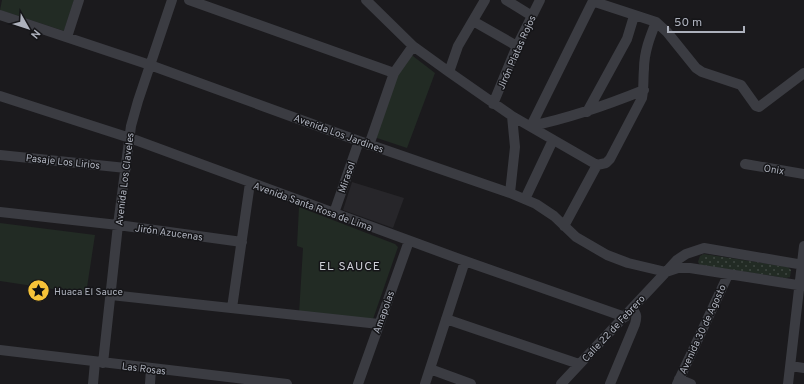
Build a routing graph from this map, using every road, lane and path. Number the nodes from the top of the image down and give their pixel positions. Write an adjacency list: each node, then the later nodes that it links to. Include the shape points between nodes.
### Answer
1 (79, 0): 13 (street)
2 (172, 0): 16 (street, Avenida Los Claveles)
3 (189, 0): 18 (street)
4 (366, 0): 14 (street)
5 (485, 0): 11 (street)
6 (506, 0): 9 (street)
7 (540, 0): 9 (street, Jirón Platas Rojos)
8 (0, 15): 13 (street, Avenida Los Jardines)
9 (532, 16): 15 (street, Jirón Platas Rojos)
10 (634, 16): 12 (street); 23 (street, via 627,39); 25 (street, via 592,3)
11 (473, 21): 15 (street); 17 (street, via 458,46)
12 (656, 22): 19 (street, via 668,32 696,68 741,85 756,106 759,107); 20 (street, via 645,57)
13 (67, 37): 16 (street, Avenida Los Jardines)
14 (413, 46): 17 (street); 18 (street)
15 (517, 46): 22 (street, Jirón Platas Rojos)
16 (150, 65): 26 (street, Avenida Los Claveles, via 131,126); 28 (street, Avenida Los Jardines)
17 (449, 72): 22 (street)
18 (394, 73): 29 (street)
19 (804, 74)
20 (644, 90): 23 (street); 32 (street, via 610,159)
21 (0, 96): 26 (street, Avenida Santa Rosa de Lima)
22 (493, 104): 24 (street)
23 (587, 112): 25 (street)
24 (512, 116): 25 (street); 36 (street, via 515,147)
25 (531, 126): 27 (street)
26 (130, 138): 33 (street, Avenida Los Claveles); 35 (street, Avenida Santa Rosa de Lima)
27 (554, 140): 32 (street); 37 (street)
28 (359, 141): 29 (street, Avenida Los Jardines); 39 (street, Mirasol)
29 (370, 145): 36 (street, Avenida Los Jardines)
30 (0, 154): 33 (street, Pasaje Los Lirios)
31 (745, 164): 34 (street, Onix)
32 (597, 165): 41 (street)
33 (126, 168): 40 (street, Avenida Los Claveles)
34 (804, 174)
35 (250, 183): 39 (street, Avenida Santa Rosa de Lima); 43 (street)
36 (510, 193): 37 (street, Avenida Los Jardines)
37 (525, 199): 41 (street, Avenida Los Jardines, via 536,204)
38 (0, 212): 40 (street, Jirón Azucenas)
39 (334, 213): 42 (street, Avenida Santa Rosa de Lima)
40 (118, 225): 43 (street, Jirón Azucenas); 50 (street, Avenida Los Claveles)
41 (564, 226): 47 (street, Avenida Los Jardines, via 576,237 607,255)
42 (409, 240): 45 (street, Avenida Santa Rosa de Lima); 54 (street, Amapolas)
43 (242, 242): 51 (street)
44 (804, 246): 46 (street)
45 (466, 261): 52 (street, Avenida Santa Rosa de Lima); 53 (street)
46 (803, 264): 47 (street, Calle 22 de Febrero, via 704,248 686,254); 49 (street)
47 (666, 272): 48 (street, via 690,268); 52 (street, Calle 22 de Febrero)
48 (728, 275): 49 (street); 63 (street, Avenida 30 de Agosto)
49 (802, 286): 58 (street)
50 (111, 295): 51 (street); 56 (street, Avenida Los Claveles)
51 (232, 308): 54 (street)
52 (628, 313): 57 (street, Calle 22 de Febrero); 72 (street, via 636,313 637,318)
53 (446, 319): 57 (street); 61 (street)
54 (379, 324): 68 (street, Amapolas)
55 (0, 350): 56 (street, Las Rosas)
56 (99, 362): 59 (street, Las Rosas); 65 (street, Avenida Los Claveles)
57 (579, 364): 71 (street, Calle 22 de Febrero)
58 (791, 366): 60 (street); 74 (street)
59 (151, 368): 62 (street, Las Rosas); 66 (street)
60 (804, 368)
61 (430, 370): 69 (street); 70 (street)
62 (205, 379): 64 (street, Las Rosas)
63 (678, 382): 73 (street)
64 (262, 383): 67 (street, Las Rosas)
65 (93, 384)
66 (150, 384)
67 (287, 384)
68 (358, 384)
69 (425, 384)
70 (471, 384)
71 (561, 384)
72 (610, 384)
73 (691, 384)
74 (788, 384)

